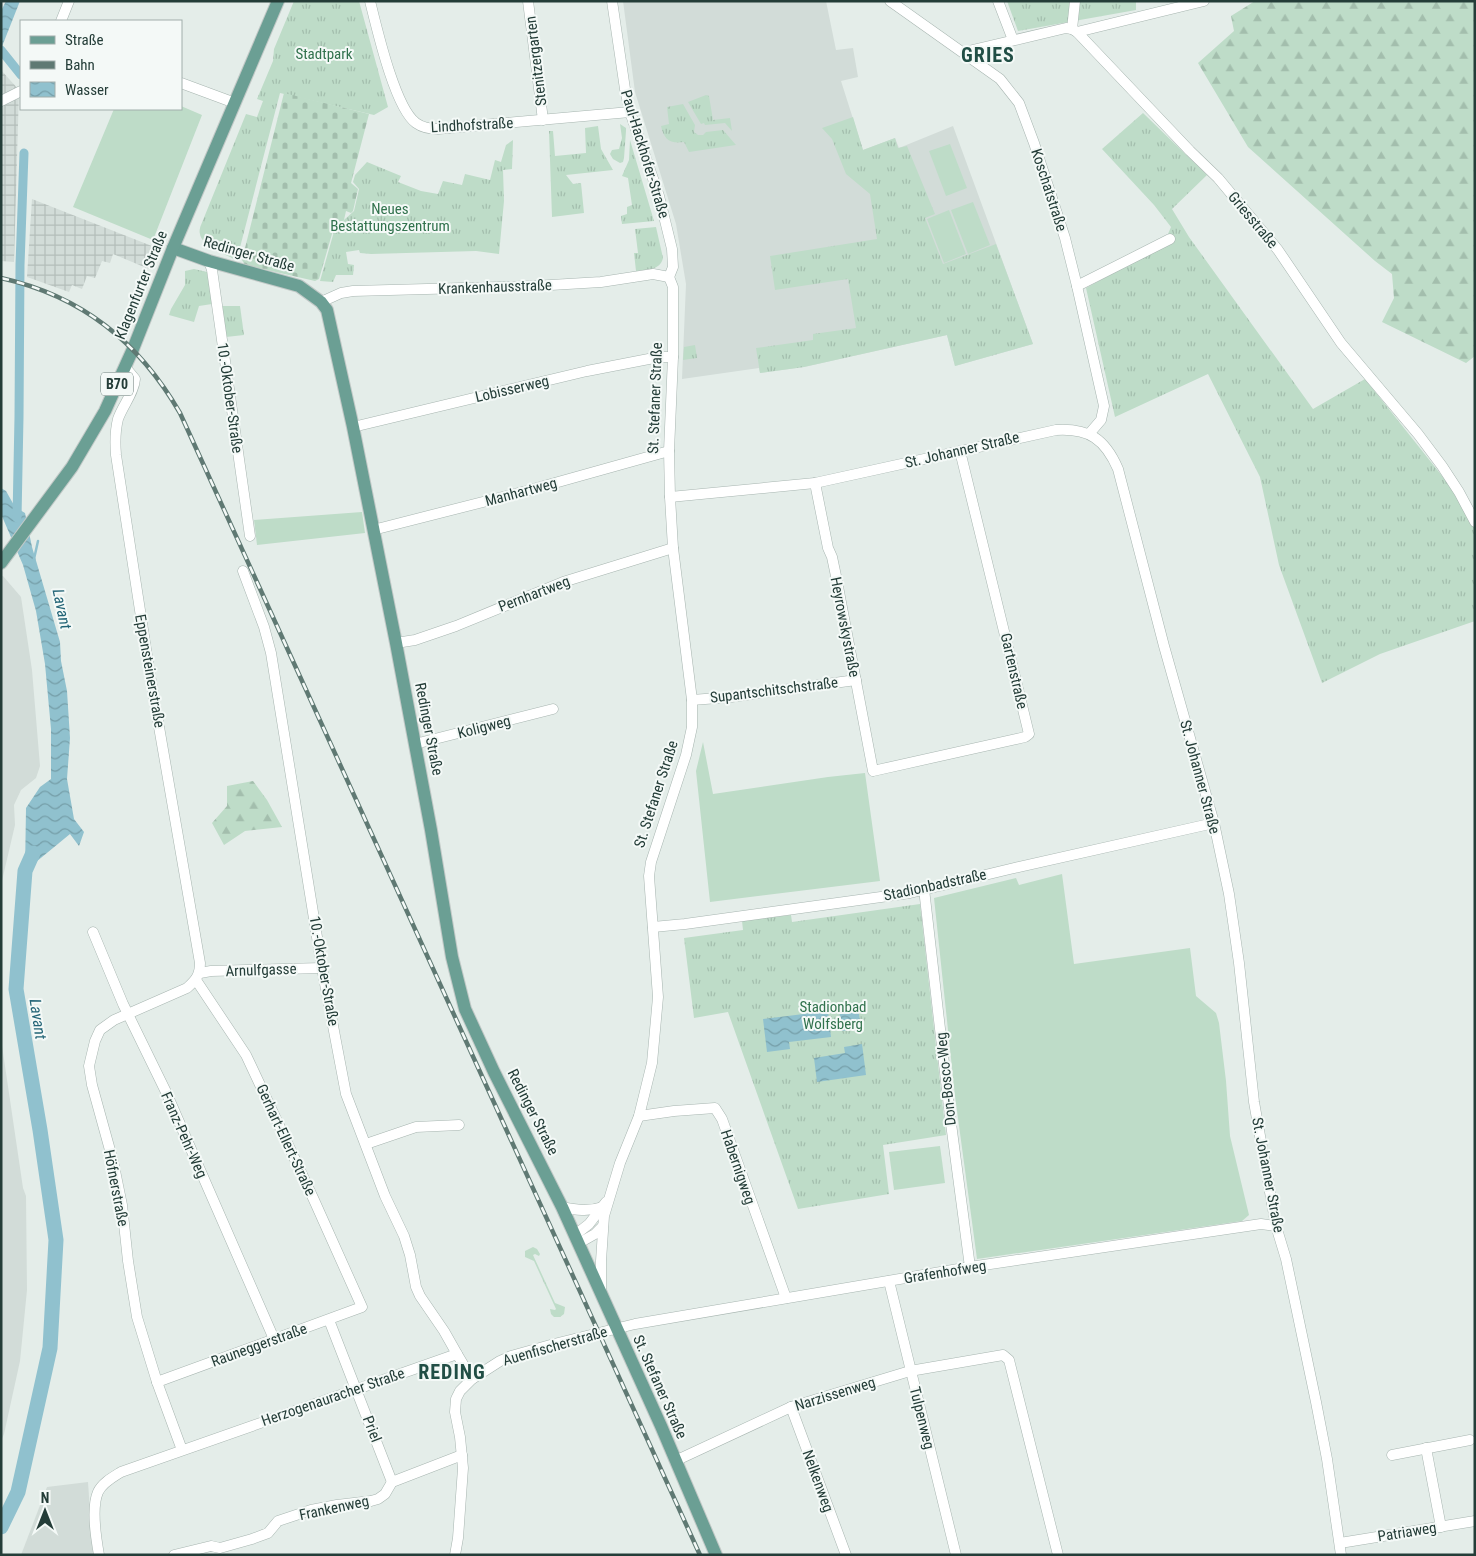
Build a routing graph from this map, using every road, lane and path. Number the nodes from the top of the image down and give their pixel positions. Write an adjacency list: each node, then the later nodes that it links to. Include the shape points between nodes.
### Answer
1 (69, 1): 10 (street)
2 (278, 1): 17 (main road, Klagenfurter Straße / B70)
3 (370, 1): 19 (street, Lindhofstraße, via 401,103 417,124 438,129)
4 (528, 1): 19 (street, Stenitzergarten)
5 (612, 1): 18 (street, Paul-Hackhofer-Straße)
6 (890, 1): 13 (street, Koschatstraße)
7 (998, 1): 12 (street)
8 (1075, 1): 11 (street)
9 (1204, 1): 11 (street)
10 (61, 20)
11 (1075, 30): 12 (street, via 1066,28); 34 (street, Griesstraße, via 1218,178 1278,250 1341,343 1442,466)
12 (1013, 40): 13 (street)
13 (964, 52): 24 (street, Koschatstraße, via 1000,79 1019,103 1065,238)
14 (182, 83): 17 (street)
15 (20, 92): 16 (street)
16 (1, 101)
17 (235, 102): 21 (main road, Klagenfurter Straße / B70)
18 (630, 112): 19 (street, Lindhofstraße); 23 (street, Paul-Hackhofer-Straße, via 669,233 673,267)
19 (543, 120)
20 (1170, 239): 24 (street)
21 (173, 248): 22 (main road, Redinger Straße); 27 (main road, Klagenfurter Straße / B70)
22 (209, 261): 25 (main road, Redinger Straße, via 299,286); 36 (street, 10.-Oktober-Straße)
23 (669, 277): 25 (street, Krankenhausstraße, via 653,274 601,282 534,286 353,291); 26 (street, St. Stefaner Straße, via 673,287)
24 (1077, 286): 29 (street, Koschatstraße, via 1104,406 1101,420)
25 (321, 302): 28 (main road, Redinger Straße, via 327,310)
26 (673, 357): 28 (street, Lobisserweg, via 587,372); 30 (street, St. Stefaner Straße)
27 (125, 367): 38 (main road, Klagenfurter Straße / B70, via 105,411 72,467); 51 (street, Eppensteinerstraße, via 135,379 118,419 116,455 200,963)
28 (353, 427): 35 (main road, Redinger Straße)
29 (1089, 434): 31 (street, St. Johanner Straße, via 1078,430 1056,430); 46 (street, St. Johanner Straße, via 1106,447 1118,469)
30 (669, 451): 33 (street, St. Stefaner Straße); 35 (street, Manhartweg)
31 (960, 451): 32 (street, St. Johanner Straße); 45 (street, Gartenstraße, via 1029,734)
32 (815, 483): 33 (street, St. Johanner Straße); 41 (street, Heyrowskystraße)
33 (670, 497): 37 (street, St. Stefaner Straße)
34 (1475, 522)
35 (373, 530): 40 (main road, Redinger Straße)
36 (250, 536)
37 (673, 548): 40 (street, Pernhartweg, via 572,579 456,626); 42 (street, St. Stefaner Straße)
38 (3, 560)
39 (243, 571): 50 (street, 10.-Oktober-Straße, via 271,653)
40 (396, 643): 44 (main road, Redinger Straße)
41 (856, 680): 42 (street, Supantschitschstraße); 45 (street, Heyrowskystraße)
42 (692, 700): 48 (street, St. Stefaner Straße, via 690,743 651,862)
43 (553, 709): 44 (street, Koligweg)
44 (415, 744): 57 (main road, Redinger Straße, via 452,957 465,1010)
45 (873, 771)
46 (1214, 823): 47 (street, Stadionbadstraße); 60 (street, St. Johanner Straße, via 1229,894 1254,1102)
47 (924, 889): 48 (street, Stadionbadstraße); 62 (street, Don-Bosco-Weg)
48 (653, 927): 53 (street, St. Stefaner Straße, via 658,997 652,1064)
49 (93, 932): 52 (street, Franz-Pehr-Weg)
50 (322, 968): 51 (street, Arnulfgasse, via 211,971); 55 (street, 10.-Oktober-Straße, via 346,1094)
51 (198, 977): 52 (street, Höfnerstraße, via 187,988); 66 (street, Gerhart-Ellert-Straße, via 246,1055)
52 (128, 1014): 69 (street, Franz-Pehr-Weg, via 166,1092); 73 (street, Höfnerstraße, via 100,1030 89,1066 122,1206 137,1317)
53 (640, 1116): 56 (street, St. Stefaner Straße); 65 (street, Habernigweg, via 715,1108 722,1119)
54 (459, 1125): 55 (street, via 416,1127)
55 (366, 1144): 70 (street, 10.-Oktober-Straße, via 404,1236 416,1287)
56 (610, 1195): 58 (street, St. Stefaner Straße); 59 (street, St. Stefaner Straße)
57 (562, 1207): 58 (street, via 577,1210); 61 (main road, Redinger Straße)
58 (603, 1208): 61 (street, St. Stefaner Straße)
59 (604, 1226): 61 (street, via 595,1234); 64 (street, St. Stefaner Straße)
60 (1276, 1226): 62 (street, Grafenhofweg, via 1261,1224); 85 (street, St. Johanner Straße, via 1316,1402)
61 (577, 1239): 64 (main road, Redinger Straße)
62 (970, 1267): 63 (street, Grafenhofweg)
63 (889, 1281): 65 (street, Grafenhofweg); 71 (street, Tulpenweg)
64 (601, 1295): 68 (main road, St. Stefaner Straße)
65 (786, 1298): 68 (street, Grafenhofweg)
66 (362, 1307): 67 (street, Rauneggerstraße)
67 (330, 1320): 69 (street, Rauneggerstraße); 74 (street, Priel)
68 (616, 1328): 72 (street, Auenfischerstraße, via 511,1356); 81 (main road, St. Stefaner Straße)
69 (274, 1339): 73 (street, Rauneggerstraße)
70 (457, 1354): 72 (street); 74 (street, Herzogenauracher Straße)
71 (910, 1371): 75 (street, Narzissenweg); 91 (street, Tulpenweg); 92 (street, Narzissenweg, via 1003,1355 1009,1360)
72 (472, 1379): 79 (street, Auenfischerstraße, via 460,1391 455,1403)
73 (157, 1382): 78 (street, Höfnerstraße)
74 (357, 1389): 78 (street, Herzogenauracher Straße); 82 (street, Priel)
75 (791, 1407): 81 (street, Narzissenweg); 90 (street, Nelkenweg)
76 (1470, 1440): 77 (street)
77 (1426, 1448): 80 (street); 84 (street)
78 (182, 1450): 86 (street, Herzogenauracher Straße, via 121,1472 100,1488 95,1509)
79 (462, 1455): 82 (street, Frankenweg); 88 (street, Auenfischerstraße, via 458,1538)
80 (1392, 1455)
81 (675, 1461): 89 (main road, St. Stefaner Straße)
82 (392, 1482): 87 (street, Frankenweg, via 384,1494 371,1501 311,1510 278,1521 268,1534 220,1548 210,1546)
83 (1475, 1521): 84 (street, Patriaweg)
84 (1441, 1527): 85 (street, Patriaweg)
85 (1340, 1543): 93 (street, St. Johanner Straße)
86 (98, 1555)
87 (174, 1555)
88 (454, 1555)
89 (716, 1555)
90 (846, 1555)
91 (956, 1555)
92 (1058, 1555)
93 (1341, 1555)

